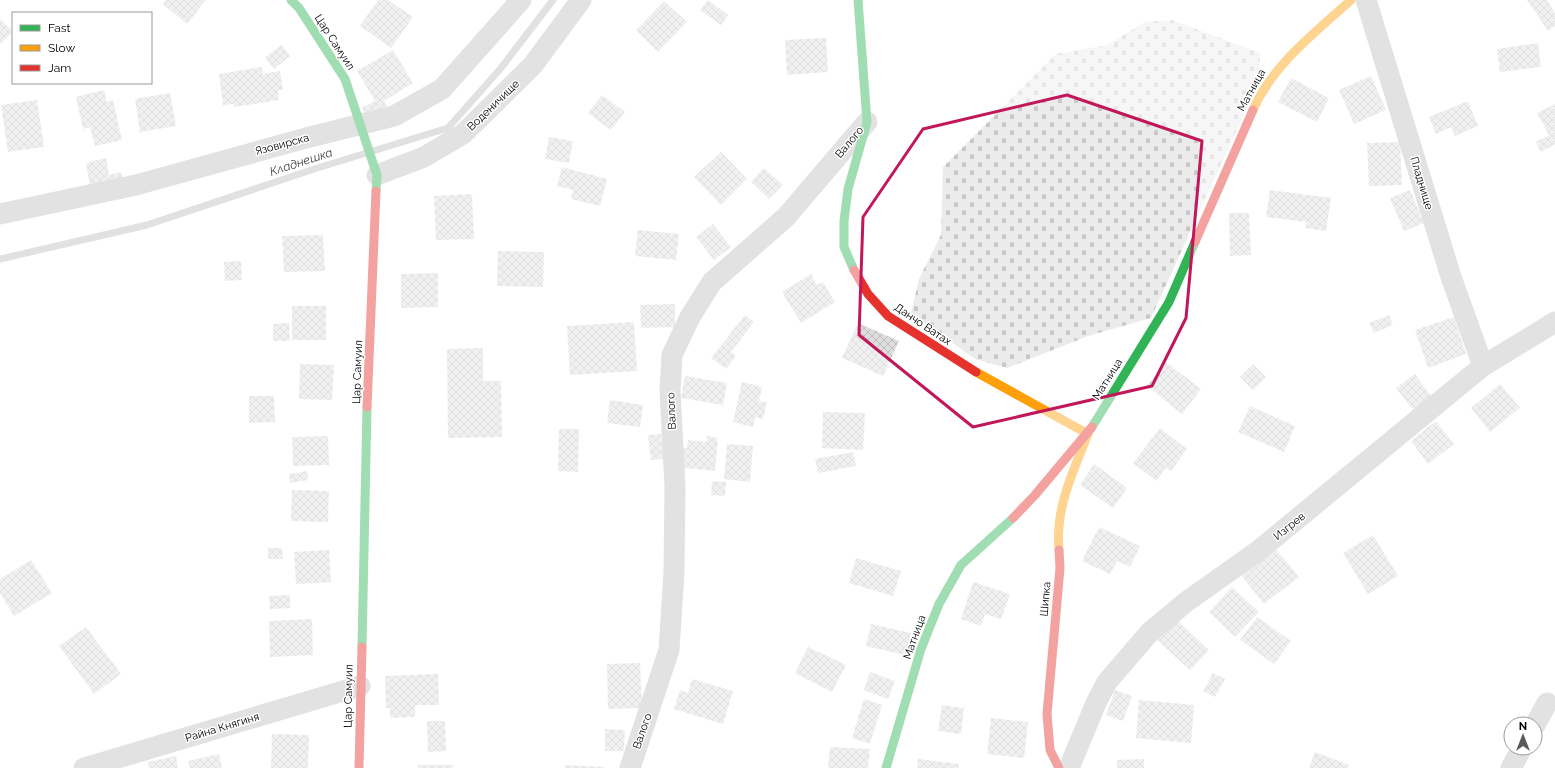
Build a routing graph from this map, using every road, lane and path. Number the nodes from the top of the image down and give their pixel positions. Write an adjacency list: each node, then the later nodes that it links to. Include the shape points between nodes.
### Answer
1 (291, 0): 8 (street, Цар Самуил, via 346,79)
2 (521, 0): 8 (street, Язовирска, via 442,89)
3 (581, 0): 9 (street, Воденичище, via 533,65 463,134 424,157)
4 (858, 0): 7 (street, Данчо Ватах)
5 (1351, 0): 13 (street, Матница, via 1278,68 1257,100 1169,302)
6 (1366, 0): 12 (street, Пладнище, via 1451,276)
7 (867, 122): 13 (street, Данчо Ватах, via 848,189 844,247 854,271 868,294 888,316 967,367); 20 (street, Валого, via 786,217 712,282 690,317 672,355 670,391 674,572 669,650)
8 (364, 134): 9 (street, Цар Самуил); 10 (street, Язовирска)
9 (377, 175): 14 (street, Цар Самуил, via 366,433)
10 (0, 214)
11 (1555, 322): 12 (street, Изгрев)
12 (1483, 366): 23 (street, Изгрев, via 1258,551 1186,602 1150,632 1107,682)
13 (1088, 434): 21 (street, Матница, via 1011,520 960,566 939,604 921,649); 22 (street, Шипка, via 1063,498 1057,530 1060,568 1047,714 1050,750)
14 (360, 686): 18 (street, Райна Княгиня); 19 (street, Цар Самуил)
15 (1547, 703): 16 (street)
16 (1540, 716)
17 (1518, 756): 24 (street)
18 (84, 768)
19 (359, 768)
20 (630, 768)
21 (886, 768)
22 (1059, 768)
23 (1069, 768)
24 (1511, 768)

